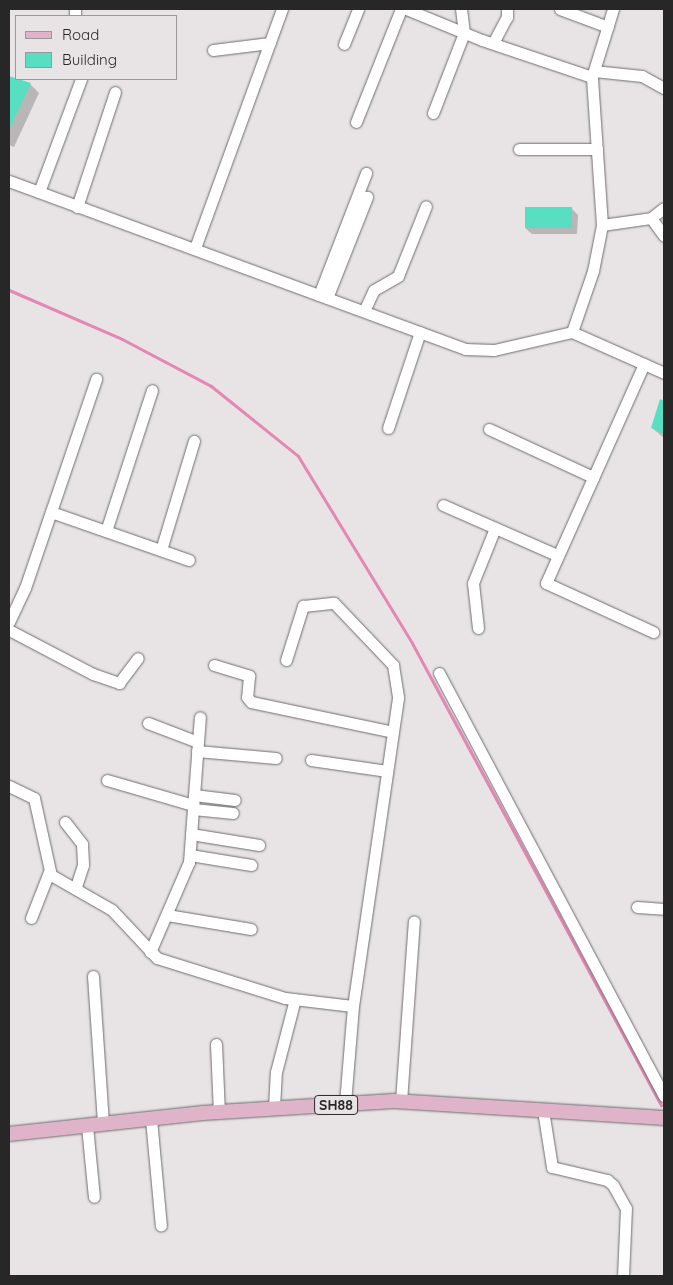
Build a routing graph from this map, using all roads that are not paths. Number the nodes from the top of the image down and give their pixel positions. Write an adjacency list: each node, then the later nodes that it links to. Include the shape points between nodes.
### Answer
1 (282, 9): 11 (street)
2 (358, 9): 12 (street)
3 (401, 9): 20 (street)
4 (406, 9): 10 (street)
5 (461, 9): 10 (street)
6 (507, 9): 13 (street, via 507,17)
7 (560, 9): 9 (street)
8 (613, 9): 9 (street)
9 (608, 27): 15 (street)
10 (464, 33): 13 (street); 19 (street)
11 (270, 43): 14 (street); 33 (street)
12 (344, 44)
13 (493, 44): 15 (street)
14 (213, 50)
15 (593, 74): 17 (street, via 642,76); 21 (street)
16 (81, 80): 25 (street)
17 (664, 88)
18 (115, 92): 27 (street)
19 (433, 113)
20 (356, 122)
21 (597, 149): 22 (street); 31 (street)
22 (519, 150)
23 (366, 173): 34 (street)
24 (9, 181): 25 (street)
25 (39, 192): 27 (street)
26 (367, 197): 34 (street)
27 (78, 206): 33 (street)
28 (426, 206): 35 (street, via 398,276 374,290)
29 (664, 208): 30 (street)
30 (651, 218): 31 (street); 32 (street)
31 (602, 225): 37 (street, via 594,271)
32 (664, 236)
33 (195, 248): 34 (street)
34 (323, 296): 35 (street)
35 (364, 312): 36 (street)
36 (420, 332): 37 (street, via 465,349 494,350); 42 (street)
37 (572, 332): 38 (street)
38 (644, 364): 39 (street); 45 (street)
39 (664, 373)
40 (96, 378): 47 (street)
41 (152, 390): 49 (street)
42 (388, 428)
43 (489, 429): 45 (street)
44 (194, 442): 50 (street)
45 (593, 477): 51 (street)
46 (443, 505): 48 (street)
47 (51, 512): 49 (street); 53 (street, via 25,588)
48 (496, 528): 51 (street); 54 (street, via 473,583)
49 (106, 531): 50 (street)
50 (161, 550): 52 (street)
51 (557, 555): 56 (street, via 546,583)
52 (189, 560)
53 (9, 622)
54 (478, 628)
55 (9, 630): 57 (street, via 119,683)
56 (653, 632)
57 (138, 658)
58 (286, 660): 63 (street, via 303,606 338,605 393,665 398,698)
59 (214, 665): 63 (street, via 249,676 247,697 251,702)
60 (439, 673): 91 (street)
61 (200, 717): 64 (street)
62 (148, 723): 64 (street)
63 (393, 732): 67 (street)
64 (197, 746): 65 (street); 71 (street)
65 (276, 758)
66 (311, 760): 67 (street)
67 (387, 771): 89 (street)
68 (107, 780): 71 (street)
69 (9, 786): 78 (street, via 34,798)
70 (235, 800): 71 (street)
71 (193, 803): 72 (street); 74 (street)
72 (233, 813)
73 (65, 822): 79 (street, via 82,844 83,865)
74 (191, 834): 75 (street); 76 (street)
75 (259, 845)
76 (190, 855): 77 (street); 82 (street, via 188,868)
77 (251, 866)
78 (49, 872): 79 (street); 83 (street)
79 (75, 889): 86 (street, via 112,910)
80 (637, 908): 81 (street)
81 (664, 909)
82 (167, 914): 85 (street); 86 (street)
83 (31, 918)
84 (414, 922): 92 (street)
85 (252, 929)
86 (150, 952): 88 (street, via 157,958)
87 (93, 976): 99 (street)
88 (295, 999): 89 (street); 94 (street, via 276,1072)
89 (353, 1006): 93 (street)
90 (216, 1044): 96 (street)
91 (664, 1096)
92 (401, 1101): 93 (main road, SH88); 95 (main road, SH88)
93 (344, 1104): 94 (main road, SH88)
94 (274, 1108): 96 (main road, SH88)
95 (543, 1110): 98 (main road, SH88); 104 (street, via 552,1167 607,1180 626,1208)
96 (218, 1112): 97 (main road, SH88)
97 (151, 1118): 99 (main road, SH88); 103 (street)
98 (664, 1118)
99 (103, 1124): 100 (main road, SH88)
100 (87, 1126): 101 (main road, SH88); 102 (street)
101 (9, 1134)
102 (94, 1197)
103 (161, 1226)
104 (623, 1276)

